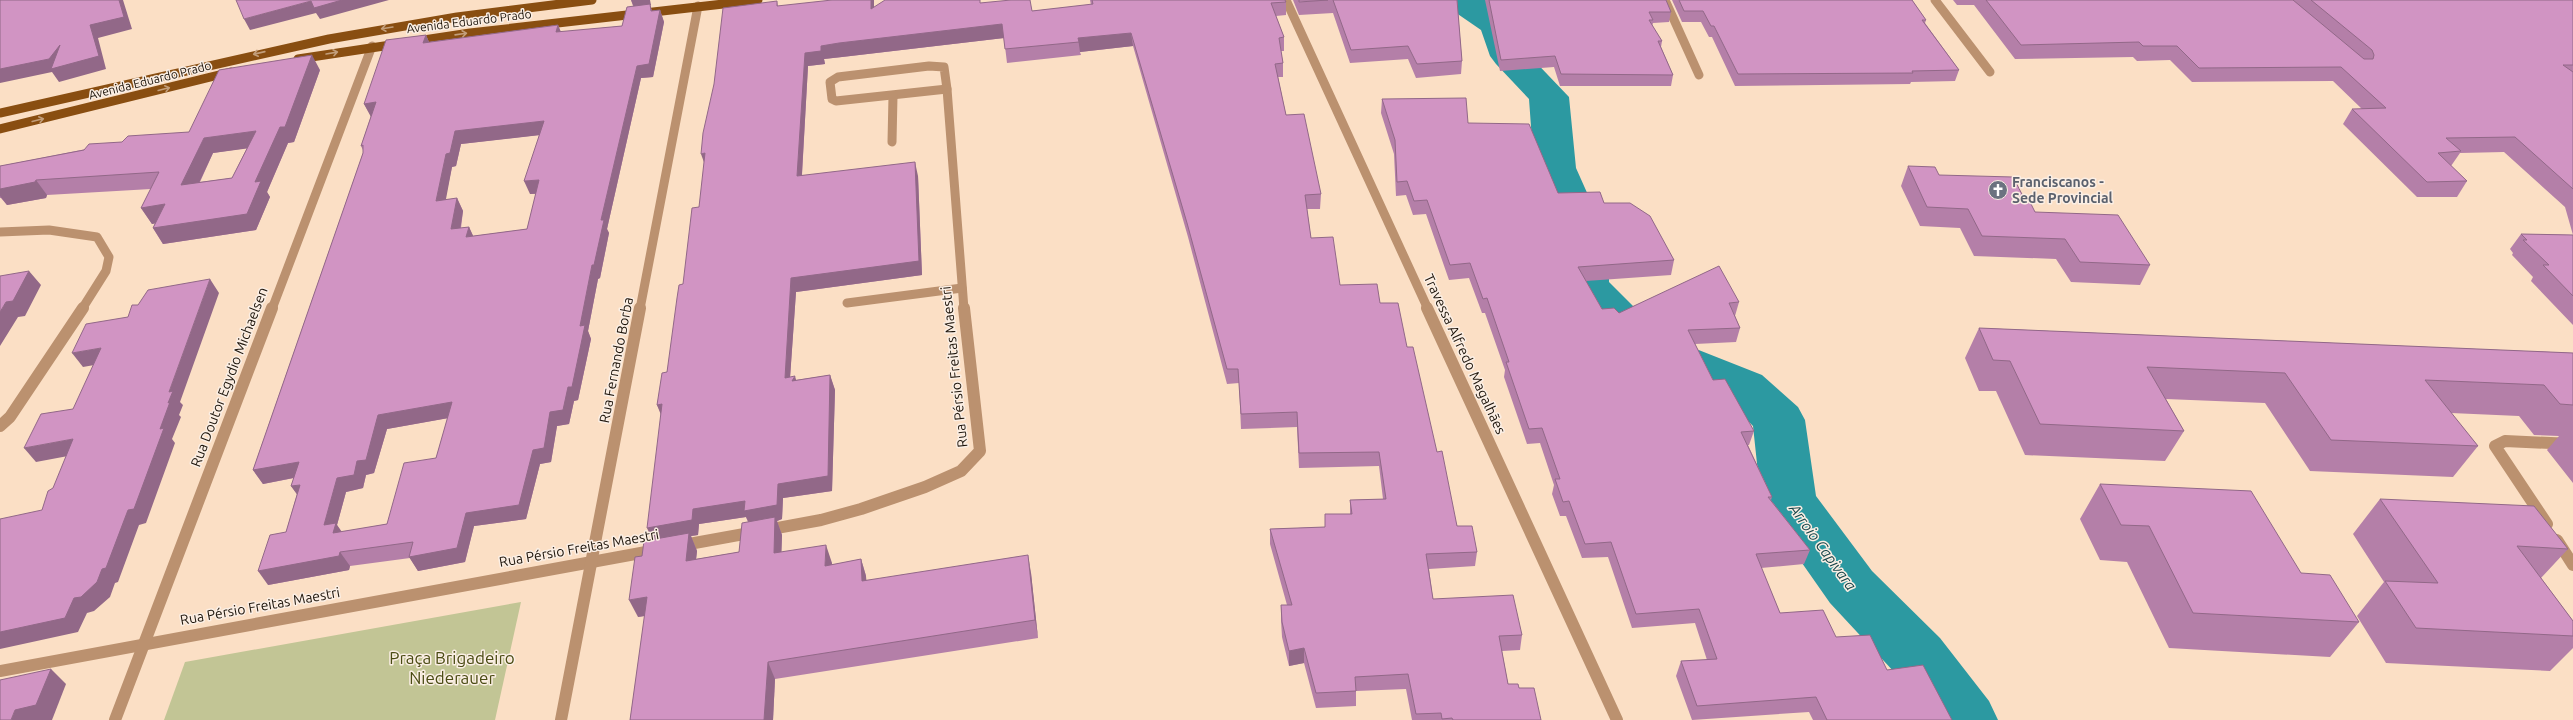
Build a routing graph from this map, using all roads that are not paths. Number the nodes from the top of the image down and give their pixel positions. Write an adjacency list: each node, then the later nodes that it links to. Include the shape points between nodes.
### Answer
1 (592, 0): 6 (main road, Avenida Eduardo Prado)
2 (758, 0): 7 (main road, Avenida Eduardo Prado)
3 (1286, 0): 29 (street, Travessa Alfredo Magalhães)
4 (1665, 0): 12 (street)
5 (1935, 0): 11 (street)
6 (580, 1): 15 (main road, Avenida Eduardo Prado, one-way to 15, via 362,32 281,48)
7 (698, 6): 8 (main road, Avenida Eduardo Prado, one-way to 7); 23 (street, Rua Fernando Borba)
8 (372, 46): 9 (main road, Avenida Eduardo Prado, one-way to 8); 25 (street, Rua Doutor Egydio Michaelsen)
9 (286, 62)
10 (239, 70): 16 (main road, Avenida Eduardo Prado, one-way to 10)
11 (1990, 72)
12 (1699, 74)
13 (948, 90): 14 (street, Rua Pérsio Freitas Maestri); 14 (street, Rua Pérsio Freitas Maestri, via 944,67 938,66 838,77 830,82 832,99 836,101); 19 (street, Rua Pérsio Freitas Maestri)
14 (892, 96): 17 (street)
15 (0, 113)
16 (0, 129)
17 (892, 142)
18 (0, 232): 21 (street, via 22,228 60,230 97,238 109,257 106,271 94,292 10,417)
19 (962, 288): 20 (street); 23 (street, Rua Pérsio Freitas Maestri, via 980,451 961,470 925,487 821,520)
20 (847, 303)
21 (0, 426)
22 (2573, 444): 24 (street, via 2505,442 2494,446)
23 (593, 561): 25 (street, Rua Pérsio Freitas Maestri); 28 (street, Rua Fernando Borba)
24 (2573, 565)
25 (143, 643): 26 (street, Rua Pérsio Freitas Maestri); 27 (street, Rua Doutor Egydio Michaelsen)
26 (0, 671)
27 (114, 720)
28 (561, 720)
29 (1617, 720)

